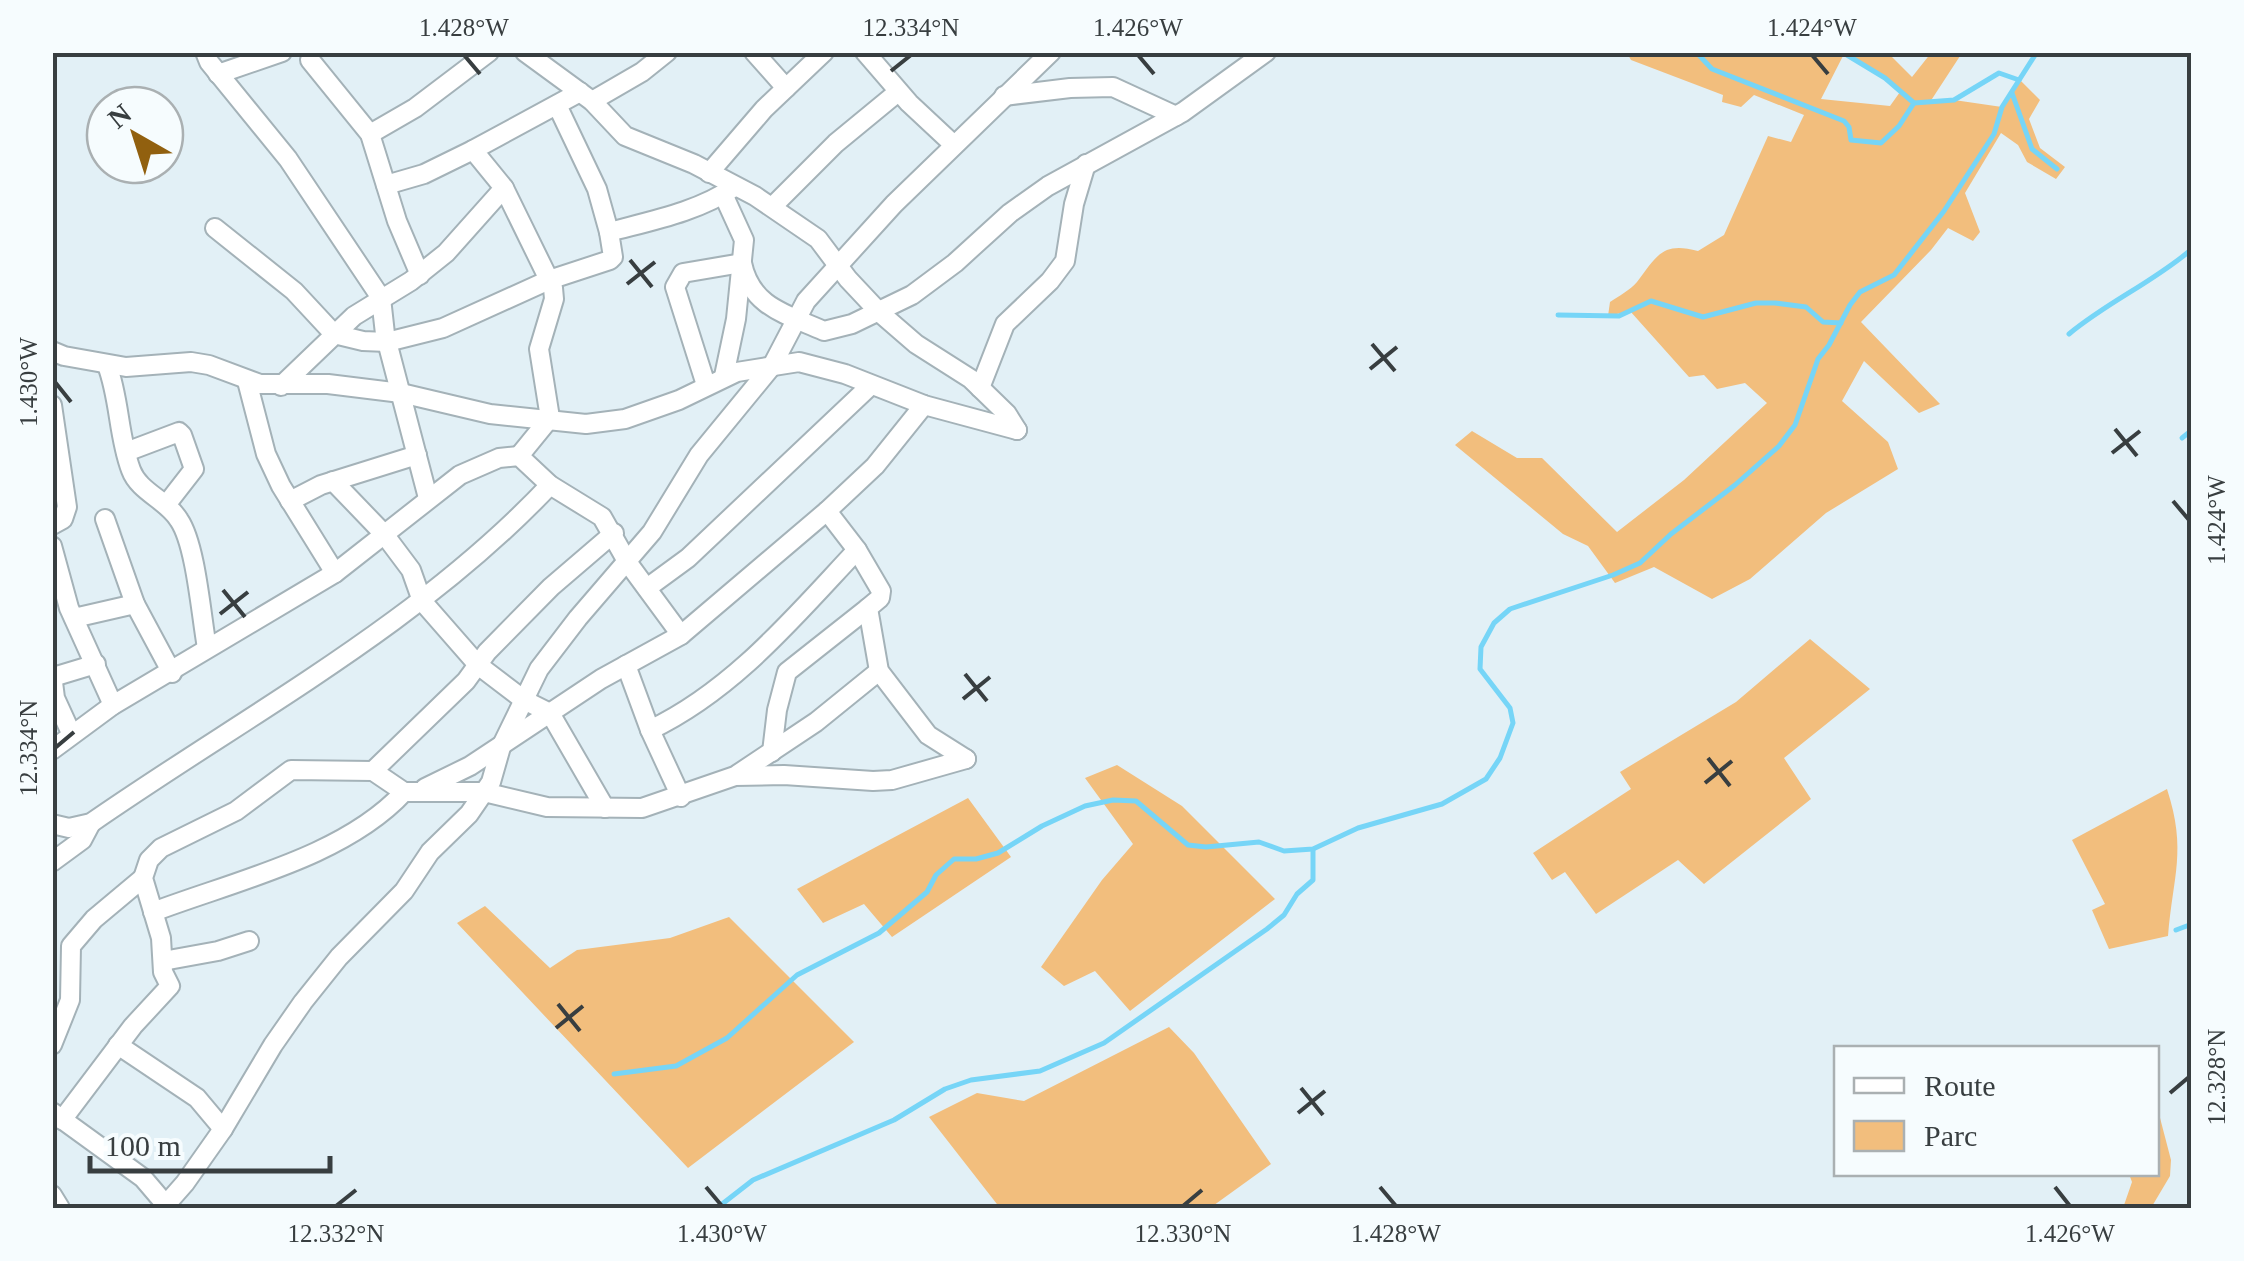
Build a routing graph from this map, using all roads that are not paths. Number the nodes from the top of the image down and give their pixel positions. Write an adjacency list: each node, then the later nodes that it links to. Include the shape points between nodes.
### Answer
1 (282, 52): 12 (street)
2 (489, 52): 20 (street)
3 (525, 52): 17 (street)
4 (634, 52): 13 (street)
5 (667, 52): 13 (street)
6 (754, 52): 14 (street)
7 (824, 52): 14 (street)
8 (865, 52): 15 (street)
9 (1051, 52): 16 (street)
10 (1266, 52): 19 (street)
11 (307, 55): 20 (street)
12 (212, 60): 35 (street)
13 (648, 67): 17 (street)
14 (786, 88): 24 (street)
15 (898, 92): 21 (street); 28 (street)
16 (1004, 96): 19 (street, via 1113,87); 21 (street)
17 (586, 97): 18 (street); 24 (street, via 624,136)
18 (556, 105): 22 (street); 30 (street, via 597,189)
19 (1176, 116): 23 (street)
20 (370, 134): 25 (street)
21 (954, 145): 32 (street)
22 (473, 150): 25 (street); 26 (street)
23 (1086, 164): 36 (street, via 1010,213 912,295); 48 (street, via 1065,261 1004,324)
24 (709, 173): 27 (street)
25 (386, 186): 33 (street)
26 (504, 188): 33 (street); 34 (street)
27 (728, 190): 28 (street); 30 (street); 31 (street, via 742,232)
28 (774, 206): 32 (street, via 826,246)
29 (215, 228): 38 (street, via 294,291)
30 (609, 232): 34 (street, via 612,259)
31 (742, 263): 37 (street, via 757,298); 43 (street); 45 (street, via 682,273 675,287)
32 (838, 266): 36 (street); 37 (street)
33 (420, 274): 35 (street)
34 (549, 280): 39 (street, via 442,328); 52 (street, via 554,298 539,349)
35 (381, 298): 38 (street); 39 (street)
36 (879, 312): 37 (street, via 824,332); 48 (street)
37 (796, 317): 42 (street)
38 (334, 334): 39 (street); 46 (street)
39 (388, 342): 49 (street)
40 (52, 351): 41 (street)
41 (107, 365): 44 (street, via 190,362); 53 (street)
42 (772, 366): 43 (street); 47 (street, via 814,364); 68 (street, via 699,455)
43 (724, 376): 45 (street)
44 (246, 381): 46 (street); 59 (street, via 266,454)
45 (706, 385): 52 (street, via 625,419 586,424)
46 (281, 386): 49 (street)
47 (870, 386): 51 (street); 70 (street, via 688,558)
48 (980, 388): 51 (street, via 1017,430)
49 (401, 393): 52 (street, via 490,414); 54 (street)
50 (52, 405): 63 (street, via 67,507)
51 (924, 406): 61 (street, via 875,466)
52 (550, 418): 55 (street)
53 (126, 452): 60 (street, via 132,474); 60 (street, via 182,435 194,470)
54 (417, 455): 56 (street); 58 (street)
55 (519, 456): 57 (street); 58 (street, via 474,467)
56 (333, 481): 59 (street); 65 (street)
57 (550, 484): 64 (street, via 602,517); 71 (street, via 500,537)
58 (428, 498): 65 (street)
59 (290, 501): 69 (street)
60 (166, 504): 76 (street, via 188,539)
61 (826, 511): 67 (street); 75 (street)
62 (104, 519): 72 (street)
63 (52, 525)
64 (614, 533): 68 (street); 78 (street, via 550,588)
65 (384, 534): 69 (street); 71 (street, via 412,570)
66 (52, 546): 74 (street)
67 (857, 550): 73 (street, via 882,594); 86 (street, via 706,699)
68 (628, 563): 70 (street); 83 (street, via 568,630)
69 (335, 572): 76 (street)
70 (646, 588): 75 (street)
71 (422, 601): 78 (street); 98 (street)
72 (135, 604): 74 (street); 81 (street)
73 (868, 608): 80 (street); 90 (street, via 788,672)
74 (74, 618): 77 (street)
75 (681, 635): 79 (street)
76 (207, 648): 81 (street)
77 (96, 664): 82 (street); 84 (street)
78 (478, 665): 83 (street); 91 (street)
79 (626, 665): 85 (street); 86 (street)
80 (879, 672): 90 (street); 92 (street, via 928,734 966,759 892,780)
81 (172, 673): 84 (street)
82 (53, 676): 87 (street)
83 (524, 700): 85 (street); 88 (street)
84 (113, 705): 87 (street)
85 (550, 712): 88 (street); 96 (street)
86 (650, 730): 95 (street)
87 (70, 734): 89 (street)
88 (500, 747): 93 (street); 94 (street)
89 (52, 750)
90 (772, 752): 92 (street)
91 (373, 771): 94 (street); 100 (street, via 291,770 236,811 156,851)
92 (734, 776): 95 (street)
93 (484, 792): 94 (street); 96 (street, via 547,807); 107 (street, via 303,1002)
94 (410, 793): 101 (street, via 364,828 311,854)
95 (681, 797): 96 (street, via 650,807)
96 (605, 808)
97 (52, 824): 98 (street)
98 (92, 824): 99 (street)
99 (52, 862)
100 (143, 878): 101 (street); 104 (street, via 71,946 70,1000)
101 (152, 912): 103 (street)
102 (249, 941): 103 (street)
103 (163, 961): 105 (street, via 170,986)
104 (52, 1046)
105 (118, 1046): 106 (street); 107 (street, via 197,1098)
106 (58, 1116): 109 (street, via 143,1178)
107 (223, 1130): 109 (street)
108 (52, 1195): 110 (street)
109 (164, 1207)
110 (60, 1208)

